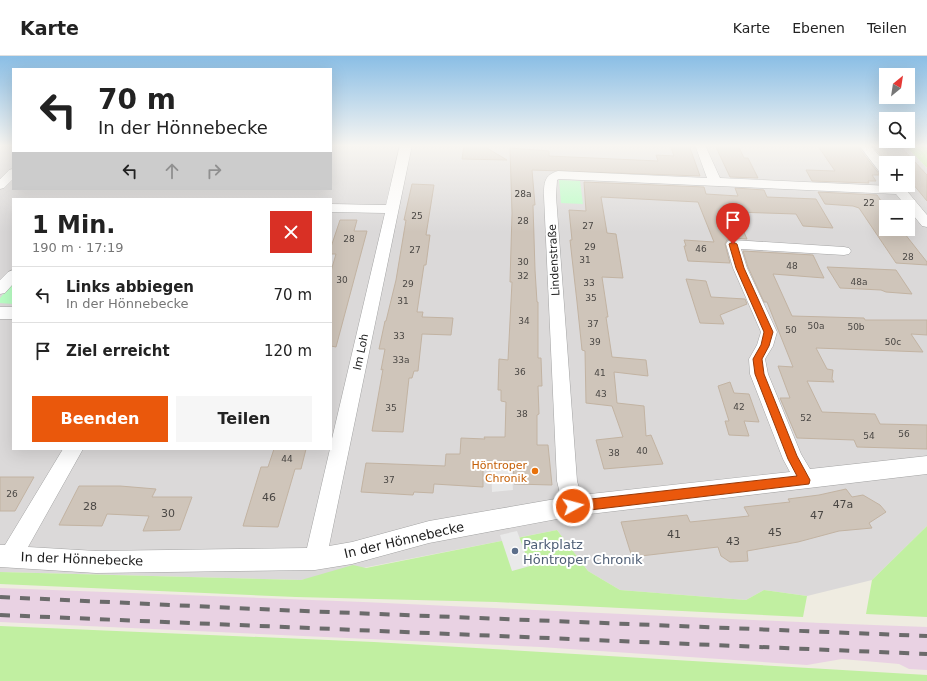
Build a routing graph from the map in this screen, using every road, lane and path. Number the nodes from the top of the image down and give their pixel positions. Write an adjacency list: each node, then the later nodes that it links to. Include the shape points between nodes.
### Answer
1 (12, 174): 5 (street)
2 (400, 174): 9 (street, Im Loh)
3 (712, 174): 4 (street)
4 (715, 182): 6 (street, Lindenstraße); 19 (street, Lindenstraße, via 558,175 550,180 567,481)
5 (0, 185)
6 (879, 187)
7 (901, 192): 10 (street)
8 (332, 208): 9 (street)
9 (392, 209): 21 (street, Im Loh)
10 (927, 224)
11 (844, 251): 18 (street, via 733,244 740,268 768,332 765,346 757,359 759,374 793,459)
12 (8, 277): 13 (street)
13 (0, 289)
14 (0, 313): 15 (street)
15 (12, 313)
16 (72, 450): 20 (street)
17 (927, 465): 18 (street, In der Hönnebecke)
18 (805, 480): 19 (street, In der Hönnebecke)
19 (573, 506): 21 (street, In der Hönnebecke, via 429,532 352,553)
20 (5, 556): 21 (street, In der Hönnebecke, via 96,562)
21 (315, 559)

